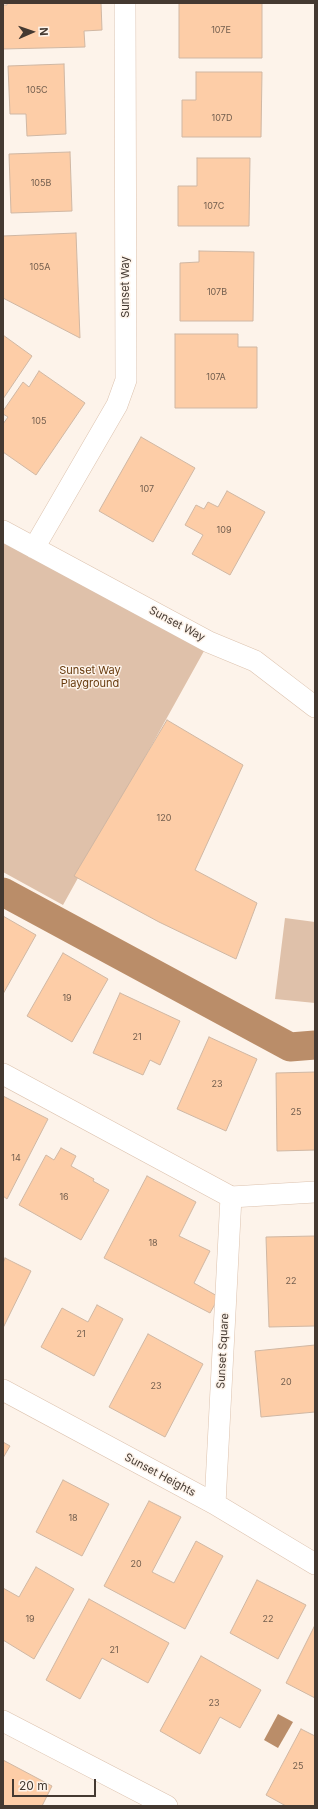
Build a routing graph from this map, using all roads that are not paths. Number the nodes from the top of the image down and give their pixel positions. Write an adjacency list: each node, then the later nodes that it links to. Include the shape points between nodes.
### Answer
1 (125, 3): 3 (street, Sunset Way, via 126,380 117,405)
2 (3, 531): 3 (street, Sunset Way)
3 (34, 548): 4 (street, Sunset Way, via 209,642 255,661)
4 (315, 707)
5 (3, 1074): 7 (street)
6 (315, 1192): 7 (street)
7 (231, 1197): 9 (street, Sunset Square)
8 (3, 1390): 9 (street, Sunset Heights)
9 (215, 1504): 10 (street, Sunset Heights)
10 (315, 1564)
11 (3, 1721): 12 (street)
12 (167, 1806)

